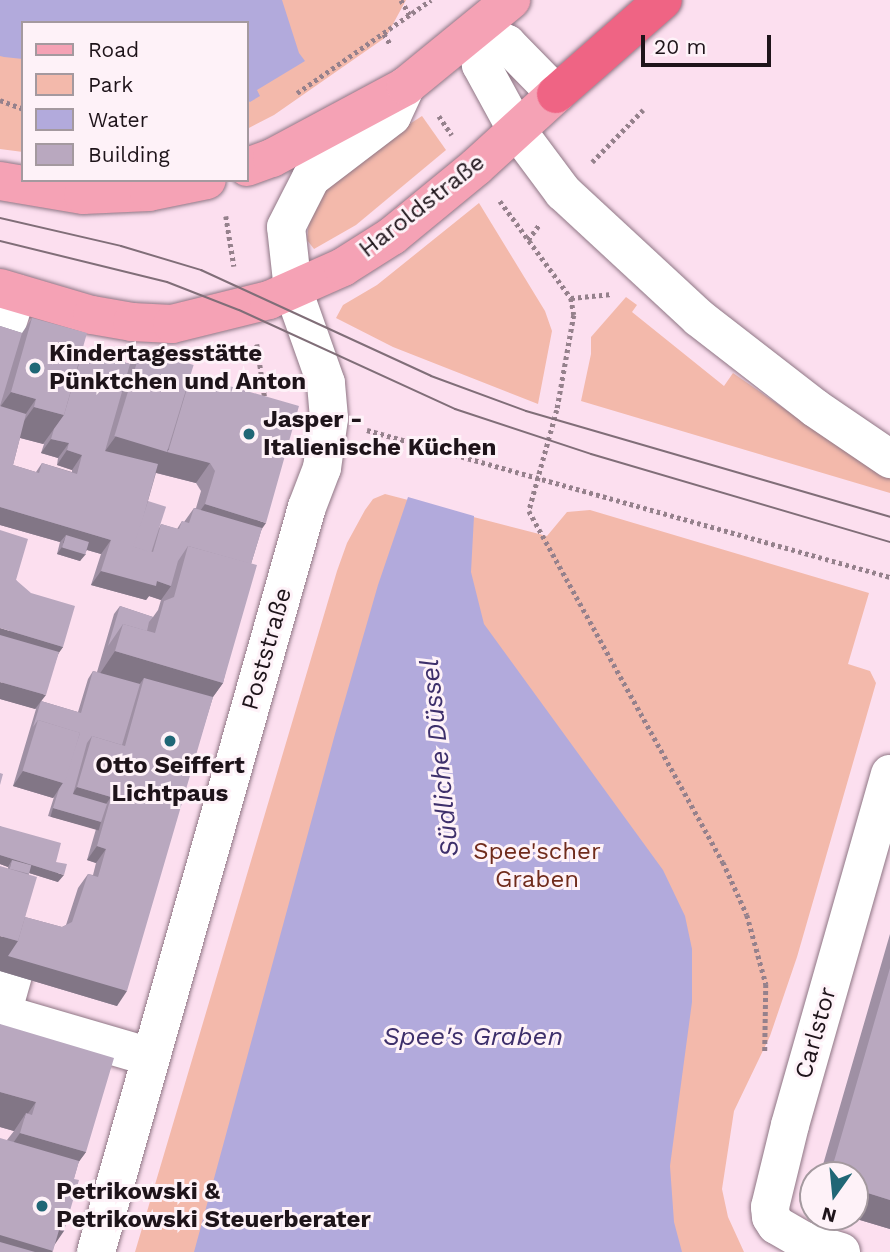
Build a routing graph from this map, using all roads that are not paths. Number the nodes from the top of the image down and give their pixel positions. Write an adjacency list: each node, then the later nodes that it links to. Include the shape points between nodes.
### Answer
1 (663, 0): 4 (highway)
2 (496, 9): 3 (main road); 4 (street, via 507,44); 5 (street, via 481,65)
3 (409, 84): 6 (main road); 10 (street, Poststraße, via 392,116 312,178 295,205 286,227)
4 (556, 94): 5 (main road, Haroldstraße)
5 (516, 129): 10 (main road, Haroldstraße, via 392,236 343,267); 12 (street, via 563,192 689,309 815,408)
6 (248, 167)
7 (0, 181): 8 (main road, via 83,195 149,192)
8 (196, 182)
9 (9, 290): 10 (main road, Haroldstraße, via 92,315 172,324 239,310); 11 (street)
10 (293, 290): 16 (street, Poststraße, via 326,383 329,418 322,468)
11 (1, 343)
12 (890, 458)
13 (890, 774): 18 (street, Carlstor, via 770,1208 776,1225 804,1241)
14 (13, 975): 15 (street)
15 (1, 1013): 16 (street)
16 (150, 1057): 17 (street, Poststraße)
17 (96, 1252)
18 (841, 1252)

